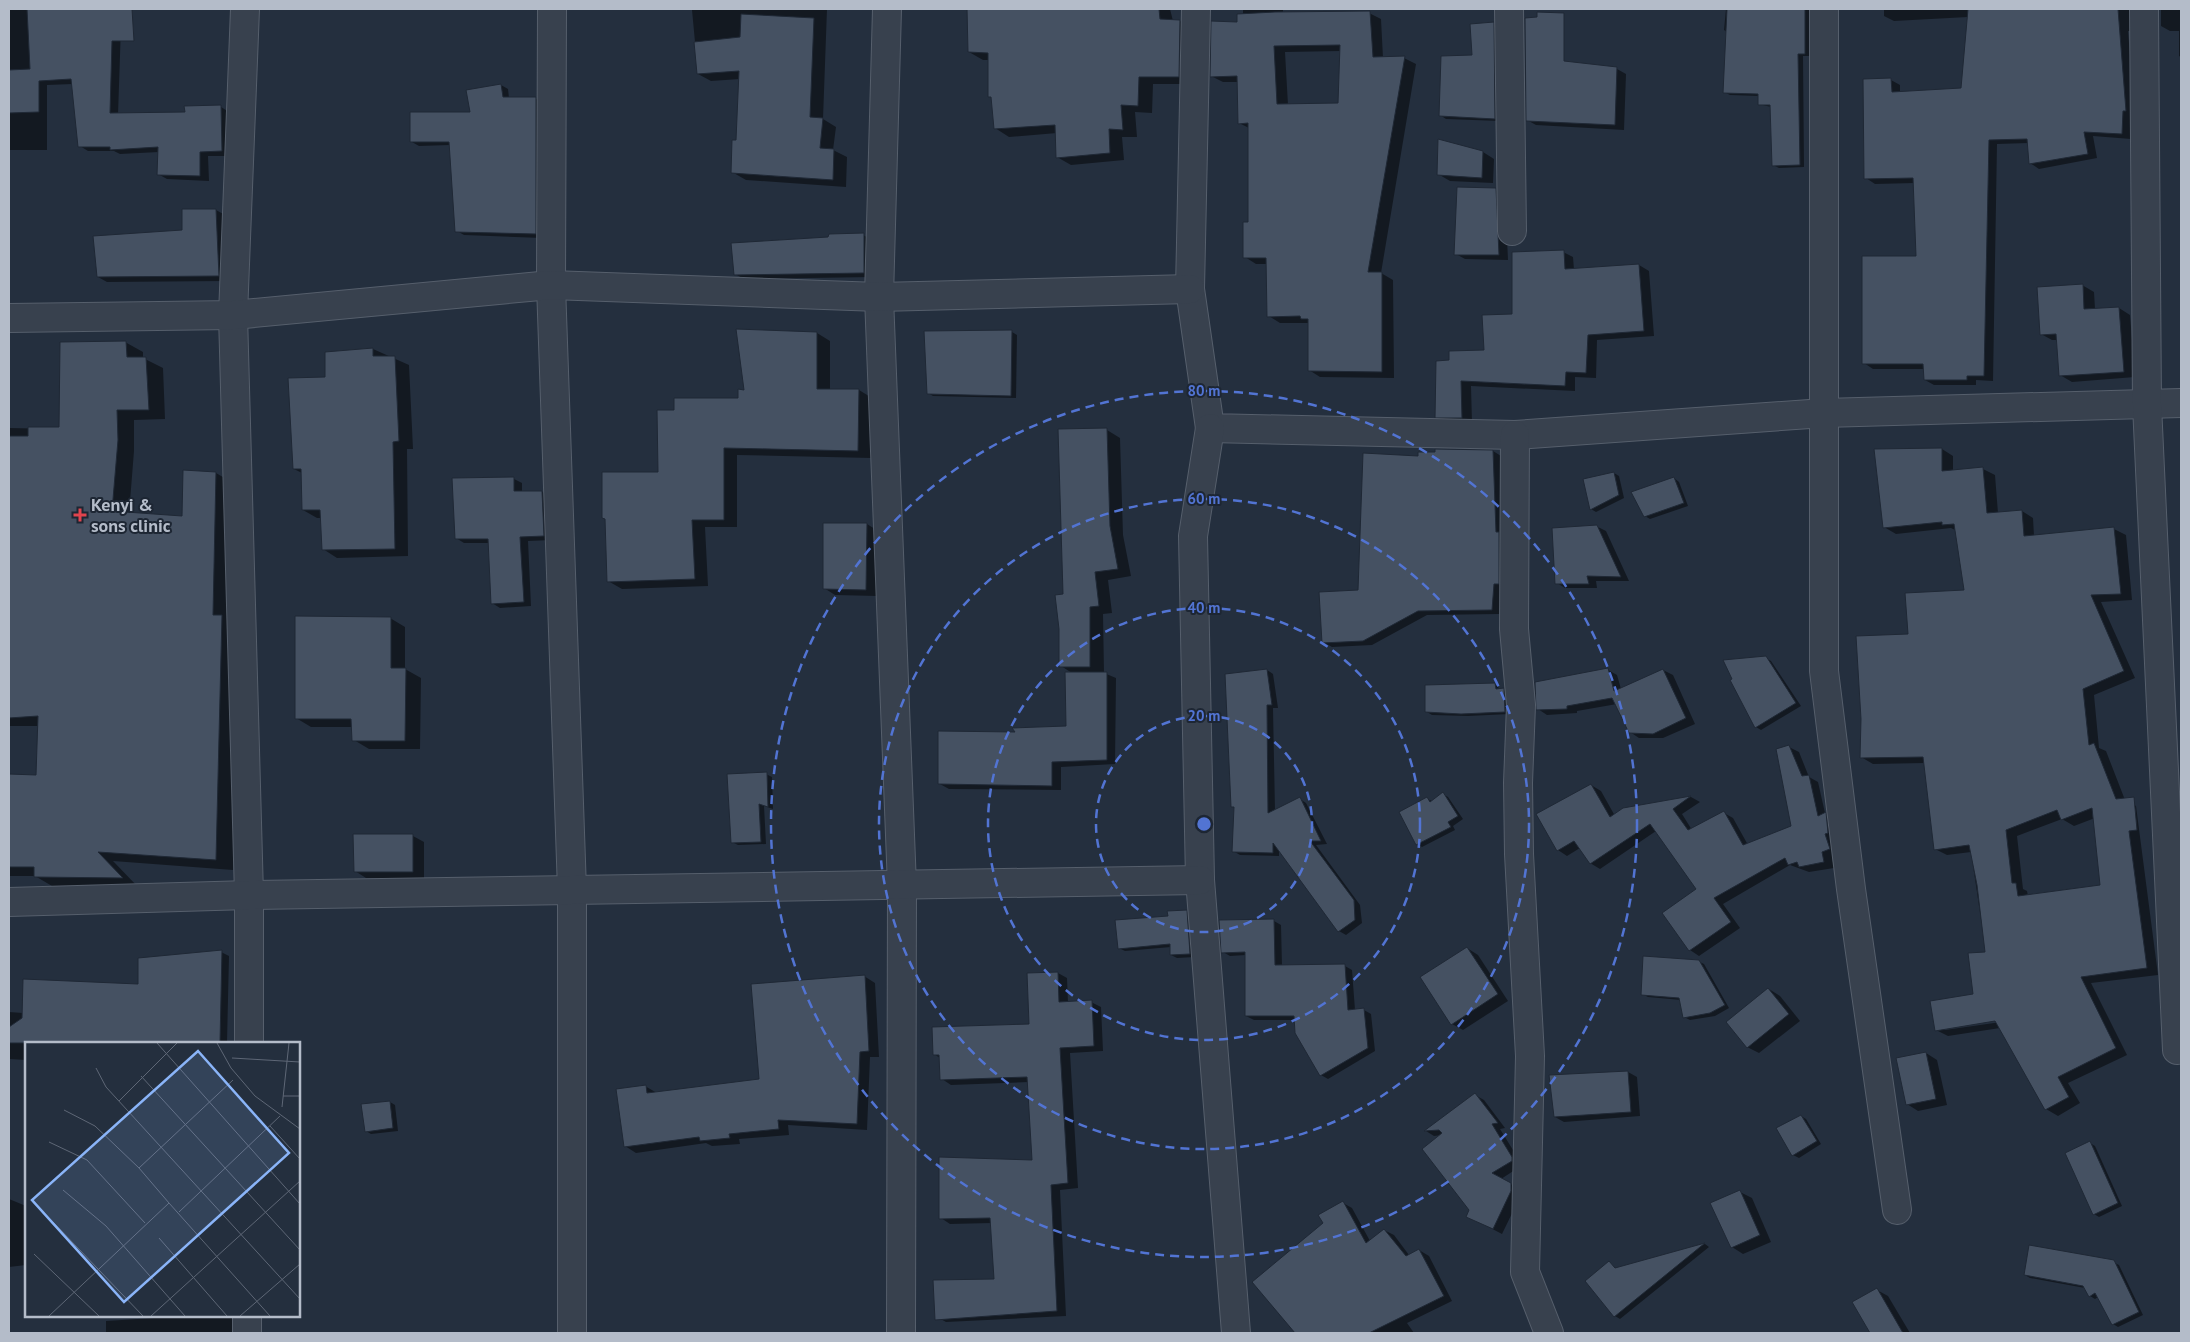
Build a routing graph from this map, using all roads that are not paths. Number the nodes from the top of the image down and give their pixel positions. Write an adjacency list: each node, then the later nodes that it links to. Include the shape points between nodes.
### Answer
1 (245, 9): 12 (street)
2 (552, 9): 9 (street)
3 (886, 9): 11 (street)
4 (1196, 9): 10 (street)
5 (1509, 9): 8 (street)
6 (1824, 9): 16 (street)
7 (2144, 9): 15 (street)
8 (1512, 231)
9 (551, 285): 11 (street); 12 (street); 21 (street)
10 (1190, 289): 11 (street); 17 (street)
11 (879, 297): 20 (street)
12 (233, 315): 13 (street); 22 (street)
13 (9, 318)
14 (2181, 403): 15 (street)
15 (2147, 405): 16 (street); 25 (street)
16 (1824, 413): 18 (street); 26 (street, via 1824,670 1850,889)
17 (1210, 428): 18 (street); 19 (street, via 1193,536)
18 (1516, 435): 32 (street, via 1514,629 1521,705 1519,854 1530,1056 1525,1272)
19 (1200, 880): 20 (street); 31 (street)
20 (902, 886): 21 (street); 30 (street)
21 (572, 890): 22 (street); 29 (street)
22 (250, 895): 23 (street); 24 (street)
23 (9, 902)
24 (248, 1042)
25 (2177, 1050)
26 (1897, 1210)
27 (247, 1317): 28 (street)
28 (247, 1333)
29 (572, 1333)
30 (900, 1333)
31 (1236, 1333)
32 (1549, 1333)

